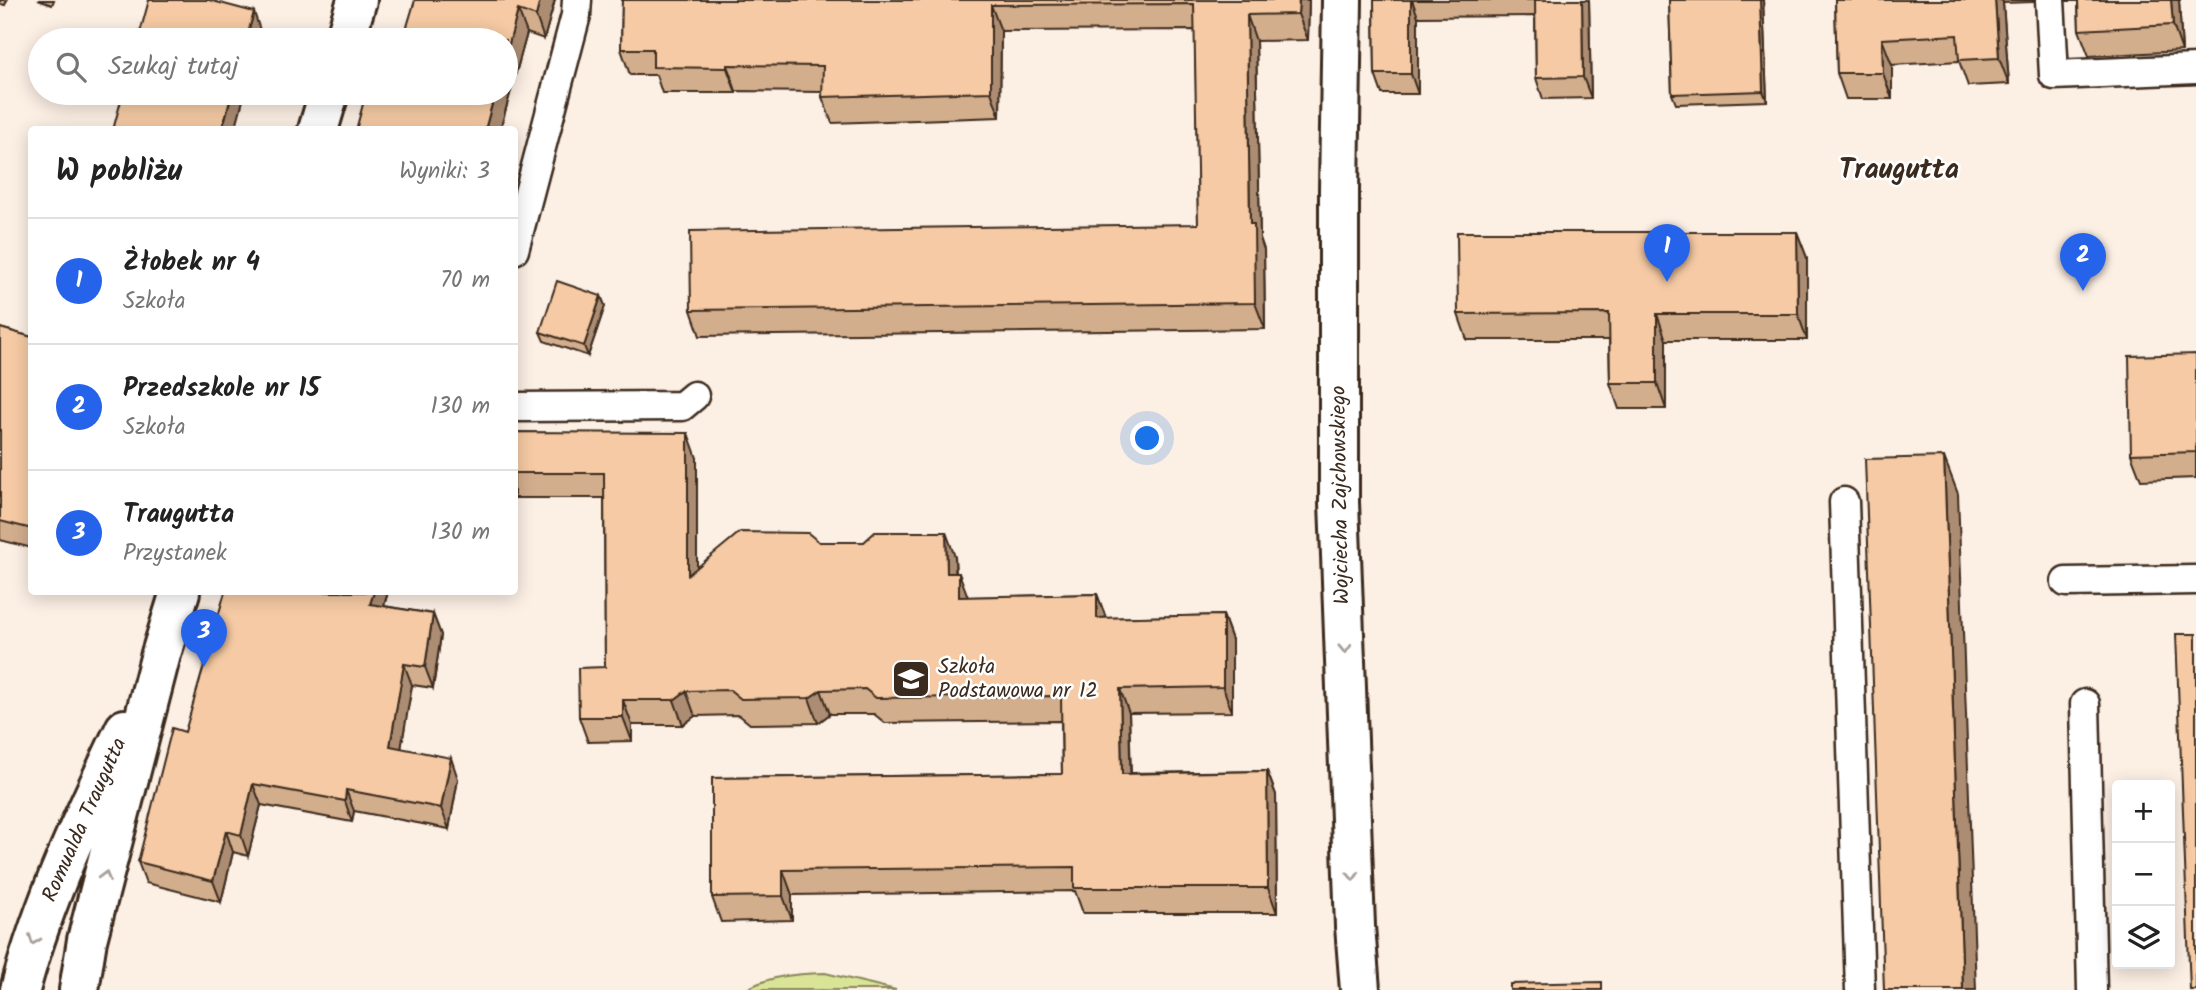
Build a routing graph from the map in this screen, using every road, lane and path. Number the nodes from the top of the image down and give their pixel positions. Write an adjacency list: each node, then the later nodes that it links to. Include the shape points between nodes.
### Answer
1 (357, 0): 5 (street)
2 (577, 0): 9 (lane)
3 (1342, 0): 20 (street, Wojciecha Zajchowskiego, one-way to 20, via 1339,502)
4 (2050, 0): 6 (lane, via 2054,75)
5 (349, 28)
6 (2196, 69)
7 (325, 105): 8 (street)
8 (319, 126)
9 (518, 235)
10 (694, 396): 11 (lane, via 682,406)
11 (518, 407)
12 (1844, 502): 21 (lane)
13 (2196, 580): 14 (lane)
14 (2066, 582)
15 (179, 595): 16 (street, Romualda Traugutta)
16 (161, 654): 18 (street, Romualda Traugutta, one-way to 18, via 78,827 30,950); 19 (street, Romualda Traugutta, one-way to 16, via 87,940)
17 (2085, 704): 22 (lane)
18 (20, 990)
19 (79, 990)
20 (1360, 990)
21 (1860, 990)
22 (2092, 990)

